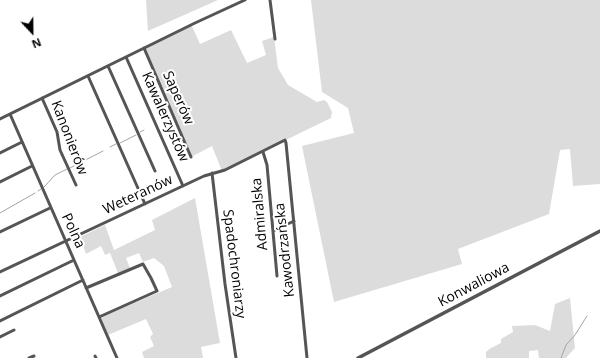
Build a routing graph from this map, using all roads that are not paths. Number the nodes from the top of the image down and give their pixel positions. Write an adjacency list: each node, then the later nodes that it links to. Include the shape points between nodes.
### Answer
1 (246, 0): 4 (street)
2 (270, 0): 3 (street)
3 (275, 39)
4 (144, 48): 5 (street); 15 (street, Saperów)
5 (126, 57): 6 (street); 21 (street, Kawalerzystów)
6 (108, 66): 7 (street); 17 (street)
7 (88, 76): 8 (street); 22 (street)
8 (42, 98): 9 (street); 20 (street, Kanonierów, via 57,132 60,150)
9 (10, 114): 10 (street); 12 (street, Polna)
10 (0, 119)
11 (285, 140): 13 (street, Weteranów); 24 (street, Kawodrzańska)
12 (22, 142): 14 (street); 16 (street, Polna)
13 (263, 152): 18 (street, Weteranów, via 226,170); 25 (street, Admiralska, via 267,165)
14 (0, 153)
15 (191, 157)
16 (32, 166): 19 (street); 23 (street, Polna)
17 (155, 171)
18 (212, 173): 21 (street, Weteranów); 42 (street, Spadochroniarzy)
19 (0, 182)
20 (76, 185)
21 (183, 186): 22 (street, Weteranów)
22 (145, 204): 28 (street, Weteranów)
23 (50, 208): 27 (street); 28 (street, Polna)
24 (294, 221): 25 (street); 43 (street, Kawodrzańska)
25 (273, 231): 31 (street, Admiralska)
26 (600, 231): 44 (street, Konwaliowa)
27 (0, 232)
28 (66, 241): 29 (street, Polna); 30 (street, Weteranów)
29 (74, 260): 32 (street, Polna); 34 (street)
30 (0, 272)
31 (277, 276)
32 (83, 280): 33 (street, Polna); 36 (street)
33 (86, 288): 35 (street, Polna); 35 (street, via 143,264 157,291)
34 (0, 296)
35 (99, 317): 41 (street, Polna)
36 (0, 321)
37 (14, 330): 38 (street)
38 (0, 337)
39 (34, 356): 40 (street)
40 (29, 358)
41 (117, 358)
42 (236, 358)
43 (307, 358)
44 (358, 358)

